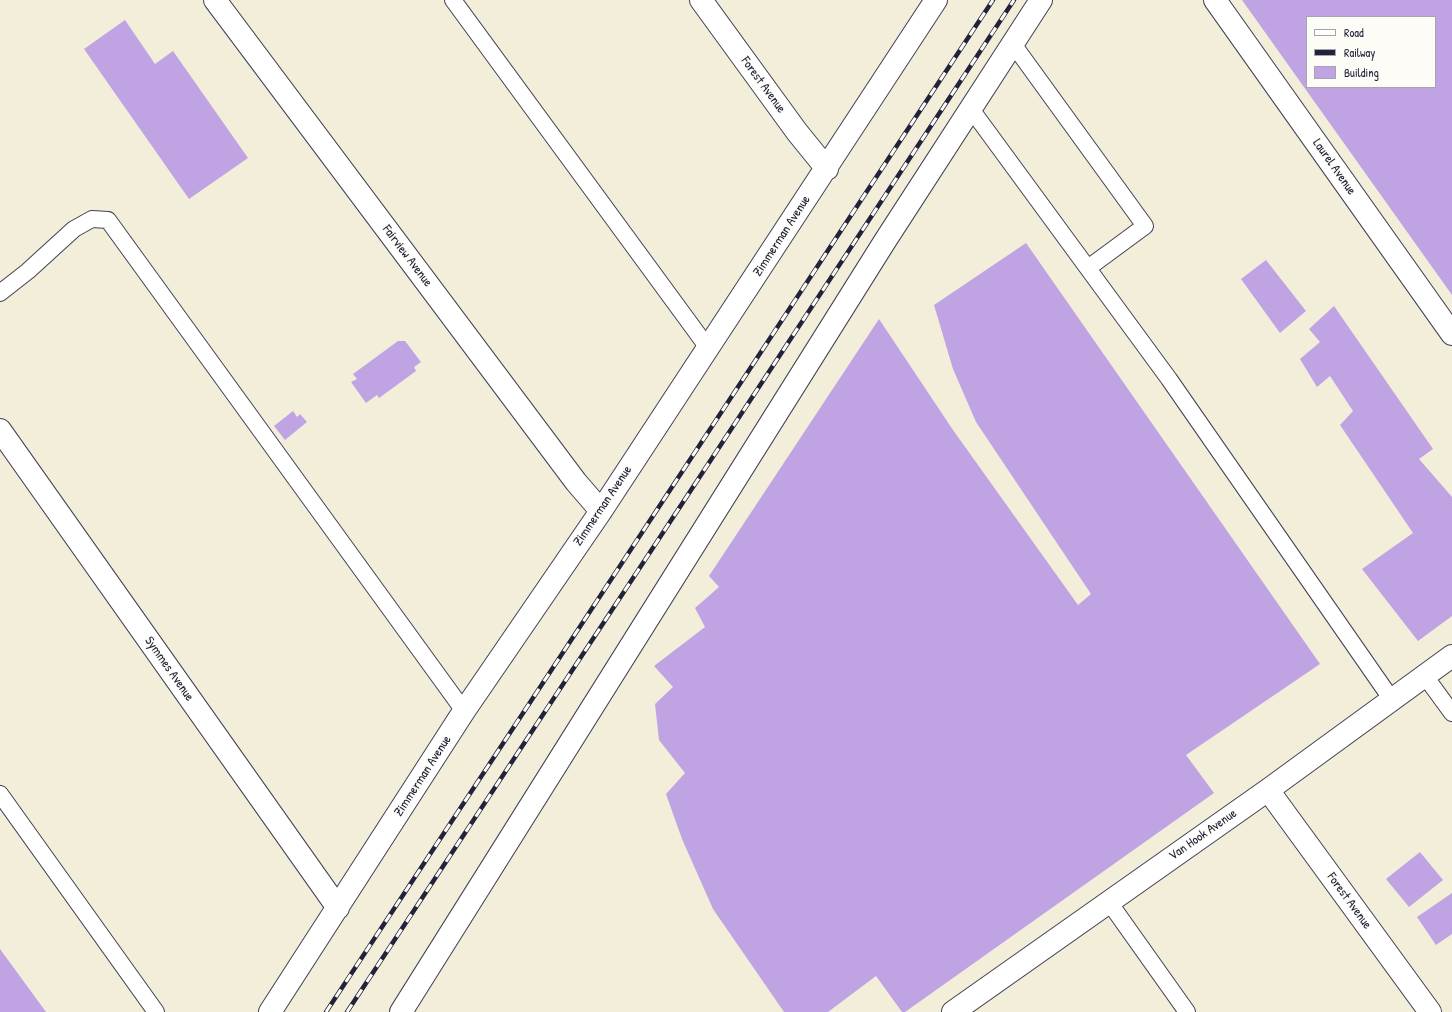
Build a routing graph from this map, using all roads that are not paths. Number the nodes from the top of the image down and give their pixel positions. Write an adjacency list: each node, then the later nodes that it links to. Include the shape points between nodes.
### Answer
1 (215, 0): 15 (street, Fairview Avenue, via 571,475)
2 (454, 0): 13 (lane)
3 (701, 0): 9 (street, Forest Avenue)
4 (1041, 0): 7 (street)
5 (1215, 0): 12 (street, Laurel Avenue)
6 (933, 1): 9 (street, Zimmerman Avenue)
7 (1013, 44): 8 (street); 10 (lane, via 1144,226)
8 (971, 109): 10 (lane); 27 (street, via 872,262)
9 (827, 169): 13 (street, Zimmerman Avenue)
10 (1088, 268): 18 (lane, via 1169,379)
11 (0, 293): 19 (lane, via 74,229 92,219 108,220)
12 (1452, 334)
13 (708, 348): 15 (street, Zimmerman Avenue)
14 (0, 430): 24 (street, Symmes Avenue)
15 (601, 511): 19 (street, Zimmerman Avenue)
16 (1452, 656): 17 (street, Van Hook Avenue)
17 (1425, 676): 18 (street, Van Hook Avenue); 20 (lane)
18 (1392, 700): 21 (street, Van Hook Avenue)
19 (464, 711): 24 (street, Zimmerman Avenue)
20 (1452, 713)
21 (1268, 790): 23 (street, Van Hook Avenue); 30 (street, Forest Avenue)
22 (0, 794): 25 (lane)
23 (1108, 902): 28 (street, Van Hook Avenue); 29 (lane)
24 (338, 908): 26 (street, Zimmerman Avenue)
25 (156, 1012)
26 (270, 1012)
27 (401, 1012)
28 (953, 1012)
29 (1187, 1012)
30 (1430, 1012)

